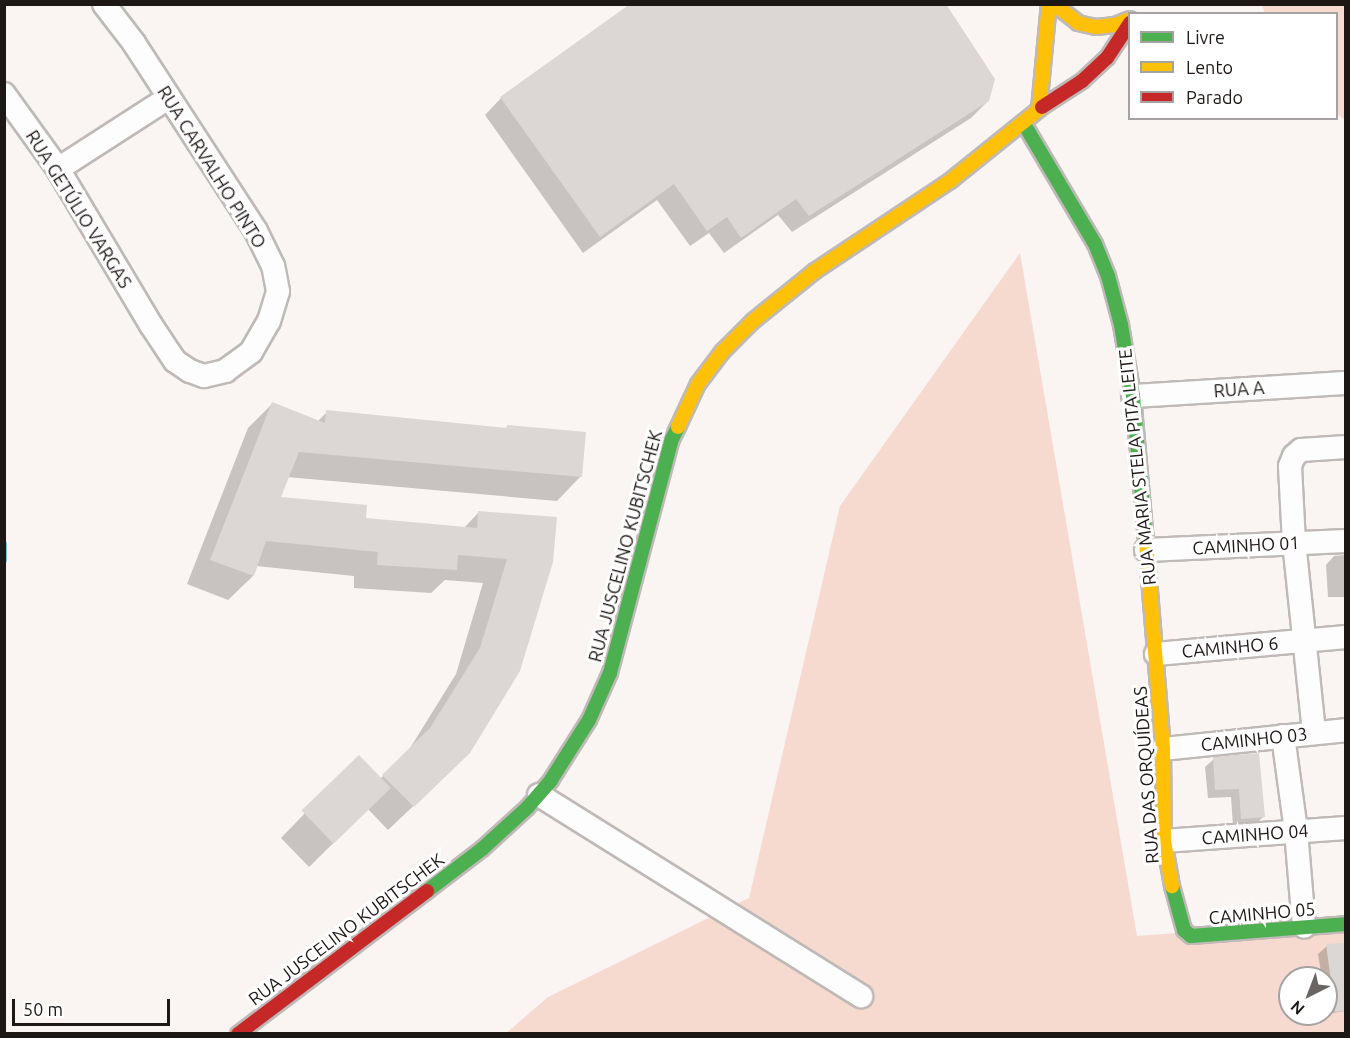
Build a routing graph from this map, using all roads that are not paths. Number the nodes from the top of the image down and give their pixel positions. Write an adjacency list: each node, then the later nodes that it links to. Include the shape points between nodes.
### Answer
1 (104, 4): 7 (street, RUA CARVALHO PINTO)
2 (1049, 4): 8 (main road)
3 (1054, 4): 4 (main road, via 1078,22 1096,27)
4 (1128, 22)
5 (1128, 24): 8 (main road, RUA JUSCELINO KUBITSCHEK, via 1094,71)
6 (4, 94): 10 (street, RUA GETÚLIO VARGAS)
7 (168, 98): 10 (street); 11 (street, RUA CARVALHO PINTO, via 256,231 273,266 278,291 269,321 251,352 225,371 204,376 190,371 175,361)
8 (1039, 110): 9 (main road, RUA JUSCELINO KUBITSCHEK)
9 (1024, 124): 13 (main road, RUA MARIA STELA PITA LEITE, via 1095,244 1108,276); 25 (main road, RUA JUSCELINO KUBITSCHEK, via 950,182 814,271 745,328 708,369 685,407 672,439 610,673 589,720)
10 (58, 169): 11 (street, RUA GETÚLIO VARGAS)
11 (151, 325)
12 (1346, 383): 13 (street, RUA A)
13 (1133, 396): 17 (main road, RUA MARIA STELA PITA LEITE)
14 (1346, 447): 16 (street, via 1301,450 1294,456 1290,466)
15 (1346, 541): 16 (street, CAMINHO 01)
16 (1294, 543): 17 (street, CAMINHO 01); 19 (street)
17 (1146, 550): 20 (main road, RUA MARIA STELA PITA LEITE)
18 (1346, 637): 19 (street, CAMINHO 6)
19 (1304, 639): 20 (street, CAMINHO 6); 22 (street)
20 (1156, 654): 24 (main road, RUA DAS ORQUÍDEAS)
21 (1346, 730): 22 (street, CAMINHO 03)
22 (1314, 732): 23 (street, CAMINHO 03)
23 (1282, 736): 24 (street, CAMINHO 03); 27 (street)
24 (1163, 749): 28 (main road, RUA DAS ORQUÍDEAS)
25 (539, 795): 32 (street); 33 (main road, RUA JUSCELINO KUBITSCHEK, via 482,849)
26 (1346, 828): 27 (street, CAMINHO 04)
27 (1296, 831): 28 (street, CAMINHO 04); 31 (street)
28 (1164, 841): 29 (main road, RUA DAS ORQUÍDEAS)
29 (1174, 895): 31 (main road, CAMINHO 05, via 1185,930 1191,936)
30 (1346, 924): 31 (main road, CAMINHO 05)
31 (1304, 927)
32 (861, 996)
33 (238, 1034)

